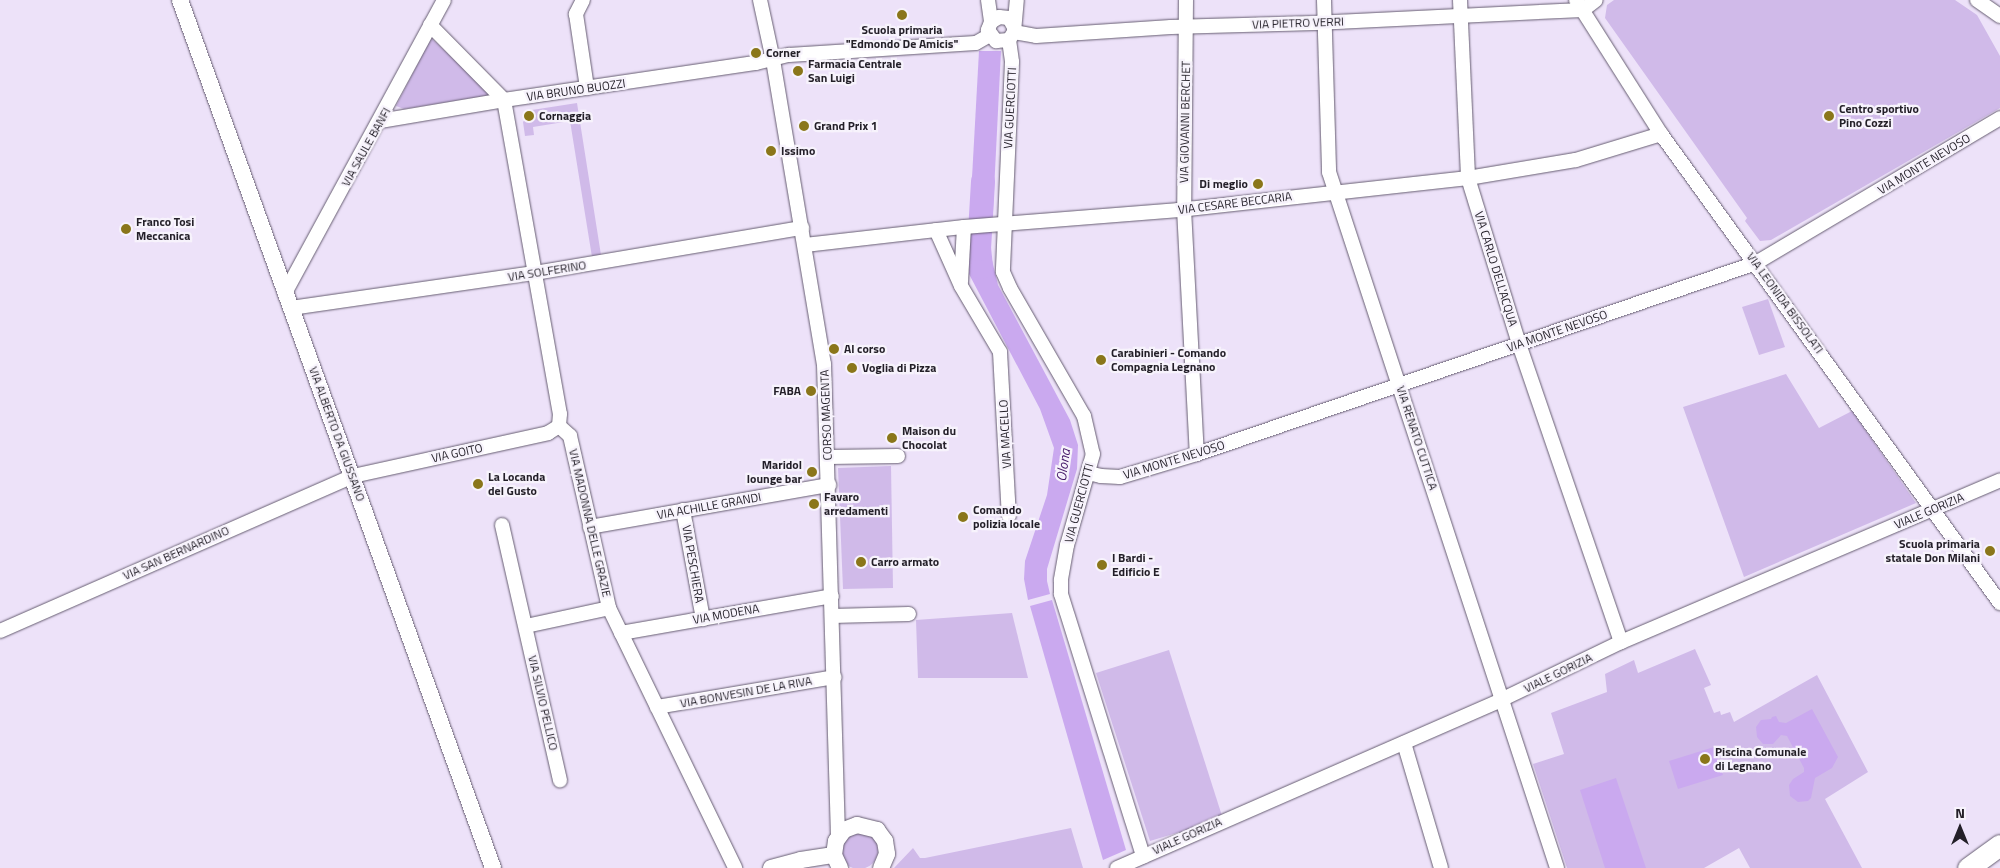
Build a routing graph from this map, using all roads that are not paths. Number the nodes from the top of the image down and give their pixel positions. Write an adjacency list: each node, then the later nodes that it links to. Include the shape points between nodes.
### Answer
1 (180, 0): 37 (street, VIA ALBERTO DA GIUSSANO)
2 (444, 0): 16 (street, VIA SAULE BANFI)
3 (583, 0): 21 (street, via 576,14)
4 (760, 0): 20 (street, CORSO MAGENTA)
5 (988, 0): 18 (street)
6 (1017, 0): 19 (street, VIA GUERCIOTTI)
7 (1186, 0): 17 (street, VIA GIOVANNI BERCHET)
8 (1324, 0): 15 (street, VIA RENATO CUTTICA)
9 (1460, 0): 13 (street, VIA CARLO DELL'ACQUA)
10 (1596, 0): 12 (street)
11 (1977, 0): 14 (street)
12 (1579, 5): 13 (street, VIA PIETRO VERRI); 25 (street, VIA LEONIDA BISSOLATI)
13 (1461, 16): 15 (street, VIA PIETRO VERRI); 26 (street, VIA CARLO DELL'ACQUA)
14 (2000, 16)
15 (1325, 22): 17 (street, VIA PIETRO VERRI); 27 (street, VIA RENATO CUTTICA, via 1329,172)
16 (430, 25): 22 (street); 24 (street, VIA SAULE BANFI)
17 (1186, 27): 19 (street, VIA PIETRO VERRI, via 1036,36); 28 (street, VIA GIOVANNI BERCHET)
18 (990, 28): 19 (street, via 999,42); 19 (street, via 994,18 1004,17 1008,18); 20 (street, VIA BRUNO BUOZZI, via 976,43 790,55)
19 (1012, 33): 29 (street, VIA GUERCIOTTI)
20 (773, 60): 21 (street, VIA BRUNO BUOZZI); 31 (street, CORSO MAGENTA)
21 (587, 88): 22 (street, VIA BRUNO BUOZZI)
22 (504, 100): 24 (street, VIA BRUNO BUOZZI); 35 (street)
23 (2000, 118): 34 (street, VIA MONTE NEVOSO)
24 (380, 121): 37 (street, VIA SAULE BANFI)
25 (1661, 134): 26 (street, VIA CESARE BECCARIA, via 1576,160); 34 (street, VIA LEONIDA BISSOLATI)
26 (1468, 178): 27 (street, VIA CESARE BECCARIA); 38 (street, VIA CARLO DELL'ACQUA)
27 (1334, 191): 28 (street, VIA CESARE BECCARIA); 39 (street, VIA RENATO CUTTICA)
28 (1184, 209): 29 (street, VIA CESARE BECCARIA); 41 (street, VIA GIOVANNI BERCHET)
29 (1001, 224): 30 (street, VIA CESARE BECCARIA); 44 (street, VIA GUERCIOTTI, via 1003,272 1084,416 1093,454)
30 (967, 227): 32 (street, VIA CESARE BECCARIA); 36 (street)
31 (802, 228): 33 (street, CORSO MAGENTA); 35 (street, VIA SOLFERINO)
32 (936, 230): 33 (street, VIA CESARE BECCARIA); 36 (street)
33 (805, 245): 43 (street, CORSO MAGENTA, via 824,364)
34 (1756, 263): 38 (street, VIA MONTE NEVOSO); 48 (street, VIA LEONIDA BISSOLATI)
35 (534, 273): 37 (street, VIA SOLFERINO); 40 (street, via 560,414)
36 (961, 286): 50 (street, VIA MACELLO, via 1000,352)
37 (288, 300): 45 (street, VIA ALBERTO DA GIUSSANO)
38 (1519, 344): 39 (street, VIA MONTE NEVOSO); 62 (street, VIA CARLO DELL'ACQUA)
39 (1399, 385): 41 (street, VIA MONTE NEVOSO); 64 (street, VIA RENATO CUTTICA)
40 (559, 426): 45 (street, VIA GOITO, via 548,434); 52 (street, VIA MADONNA DELLE GRAZIE, via 570,436)
41 (1197, 454): 44 (street, VIA MONTE NEVOSO, via 1120,478)
42 (898, 456): 43 (street)
43 (828, 457): 47 (street, CORSO MAGENTA)
44 (1088, 472): 70 (street, VIA GUERCIOTTI, via 1067,545 1061,594)
45 (353, 476): 60 (street, VIA SAN BERNARDINO); 72 (street, VIA ALBERTO DA GIUSSANO)
46 (2000, 480): 48 (street, VIALE GORIZIA)
47 (829, 485): 49 (street, VIA ACHILLE GRANDI); 53 (street, CORSO MAGENTA)
48 (1934, 509): 54 (street, VIA LEONIDA BISSOLATI); 62 (street, VIALE GORIZIA)
49 (683, 510): 52 (street, VIA ACHILLE GRANDI); 58 (street, VIA PESCHIERA)
50 (1009, 516)
51 (502, 524): 59 (street, VIA SILVIO PELLICO)
52 (590, 527): 55 (street, VIA MADONNA DELLE GRAZIE)
53 (832, 596): 57 (street, CORSO MAGENTA); 58 (street, VIA MODENA)
54 (2000, 603)
55 (609, 608): 59 (street); 61 (street, VIA MADONNA DELLE GRAZIE)
56 (909, 614): 57 (street)
57 (832, 616): 63 (street, CORSO MAGENTA)
58 (702, 619): 61 (street, VIA MODENA)
59 (526, 626): 67 (street, VIA SILVIO PELLICO)
60 (0, 631)
61 (621, 633): 65 (street, VIA MADONNA DELLE GRAZIE)
62 (1621, 642): 64 (street, VIALE GORIZIA)
63 (834, 677): 65 (street, VIA BONVESIN DE LA RIVA); 68 (street, CORSO MAGENTA)
64 (1503, 700): 66 (street, VIALE GORIZIA); 78 (street, VIA RENATO CUTTICA)
65 (657, 708): 73 (street, VIA MADONNA DELLE GRAZIE)
66 (1404, 743): 70 (street, VIALE GORIZIA); 77 (street)
67 (560, 780)
68 (838, 836): 71 (street, CORSO MAGENTA); 75 (street, via 857,825 877,830 887,847 886,861)
69 (2000, 845): 79 (main road)
70 (1144, 856): 76 (street, VIALE GORIZIA)
71 (837, 862): 74 (street, via 801,860)
72 (493, 868)
73 (735, 868)
74 (771, 868)
75 (881, 868)
76 (1117, 868)
77 (1441, 868)
78 (1557, 868)
79 (1968, 868)

